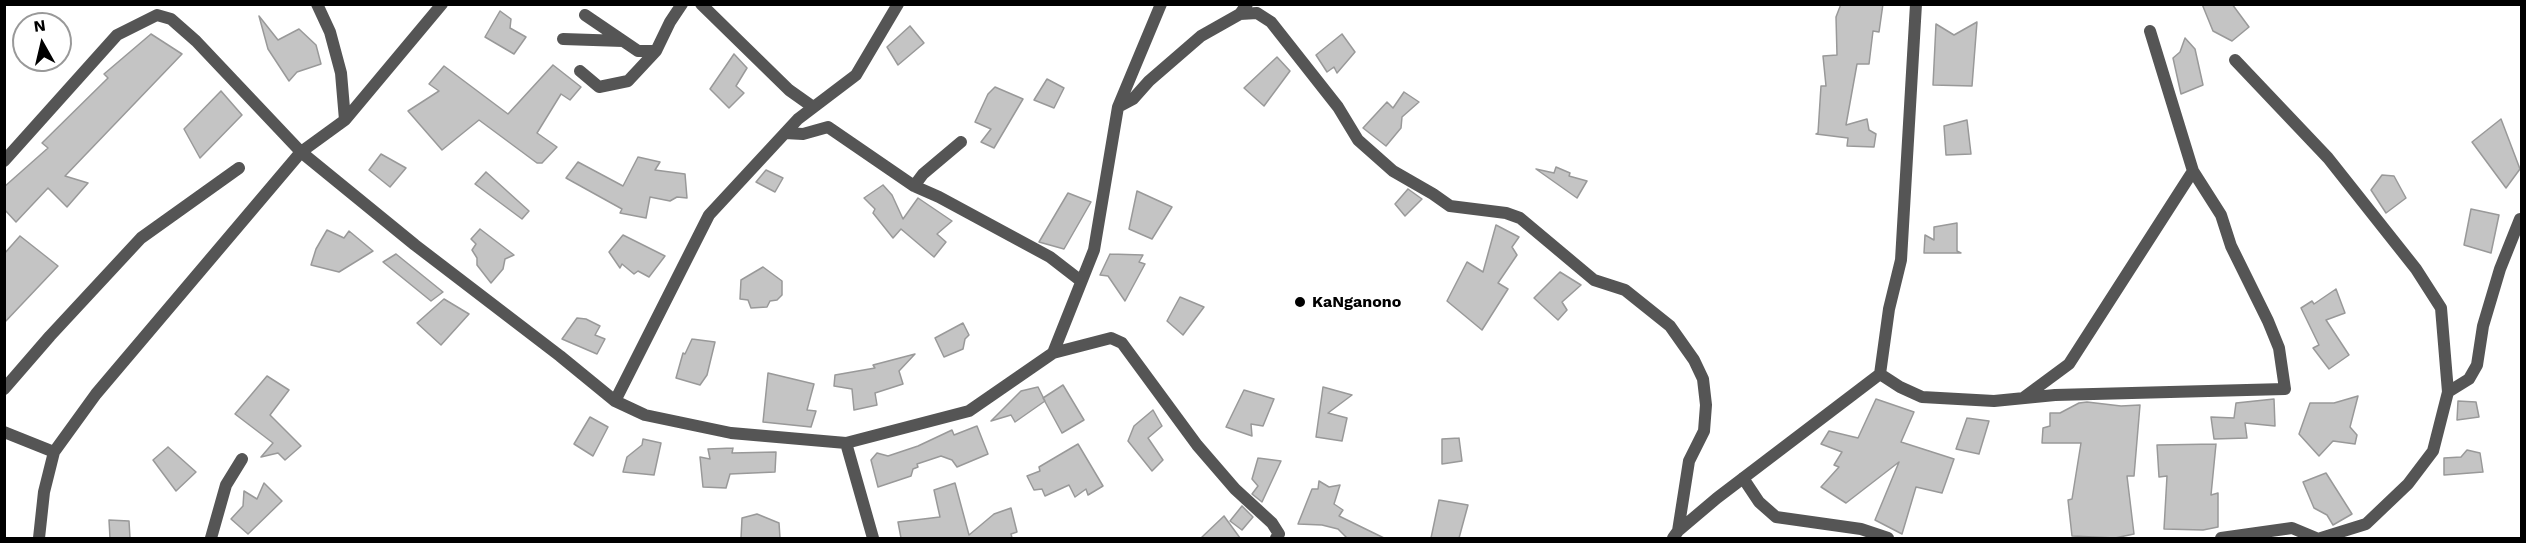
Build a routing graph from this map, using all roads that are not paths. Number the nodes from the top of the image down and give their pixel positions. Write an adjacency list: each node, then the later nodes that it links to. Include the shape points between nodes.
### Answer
1 (317, 4): 18 (street, via 330,32 341,73)
2 (442, 4): 18 (street)
3 (682, 4): 13 (street)
4 (701, 4): 16 (street, via 789,90)
5 (898, 4): 16 (street, via 856,75)
6 (1161, 4): 17 (street)
7 (1916, 4): 29 (street, via 1901,260)
8 (1243, 9): 17 (street, via 1201,36 1133,99); 39 (street, via 1271,22 1338,107 1358,140 1393,171 1449,206 1520,218 1594,280 1625,290 1670,326 1703,379 1706,405 1704,430 1689,461)
9 (585, 15): 12 (street)
10 (2150, 31): 24 (street)
11 (563, 39): 12 (street)
12 (624, 41): 13 (street, via 638,51)
13 (656, 51): 15 (street, via 628,81 599,87)
14 (2235, 60): 31 (street, via 2328,158 2416,269 2441,308)
15 (580, 71)
16 (813, 107): 19 (street)
17 (1118, 107): 27 (street, via 1094,250)
18 (345, 120): 21 (street)
19 (785, 133): 25 (street, via 803,134 828,127); 33 (street, via 709,215)
20 (961, 142): 25 (street)
21 (301, 152): 22 (street, via 196,41 171,19 157,15 117,35); 33 (street); 36 (street, via 96,394)
22 (4, 161)
23 (239, 168): 30 (street, via 141,238)
24 (2193, 171): 32 (street, via 2069,364); 32 (street, via 2221,215 2231,246 2268,321 2279,348 2285,389)
25 (914, 186): 27 (street, via 1050,257)
26 (2520, 219): 31 (street, via 2483,326 2477,365 2469,379)
27 (1081, 281): 28 (street)
28 (1053, 354): 35 (street, via 969,411); 40 (street, via 1111,338 1122,343 1197,446 1234,489 1272,523)
29 (1880, 374): 32 (street, via 1922,397 1994,401); 38 (street)
30 (4, 389)
31 (2448, 392): 47 (street, via 2433,451 2408,484 2366,524)
32 (2023, 398)
33 (615, 401): 35 (street, via 645,415 731,434)
34 (4, 432): 36 (street)
35 (846, 442): 43 (street)
36 (54, 452): 41 (street)
37 (242, 459): 42 (street, via 226,485)
38 (1743, 478): 39 (street); 44 (street, via 1759,502 1776,517 1861,529)
39 (1676, 535)
40 (1280, 537)
41 (39, 538)
42 (211, 538)
43 (873, 538)
44 (1888, 538)
45 (2221, 538): 46 (street, via 2292,528)
46 (2316, 538)
47 (2321, 538)

